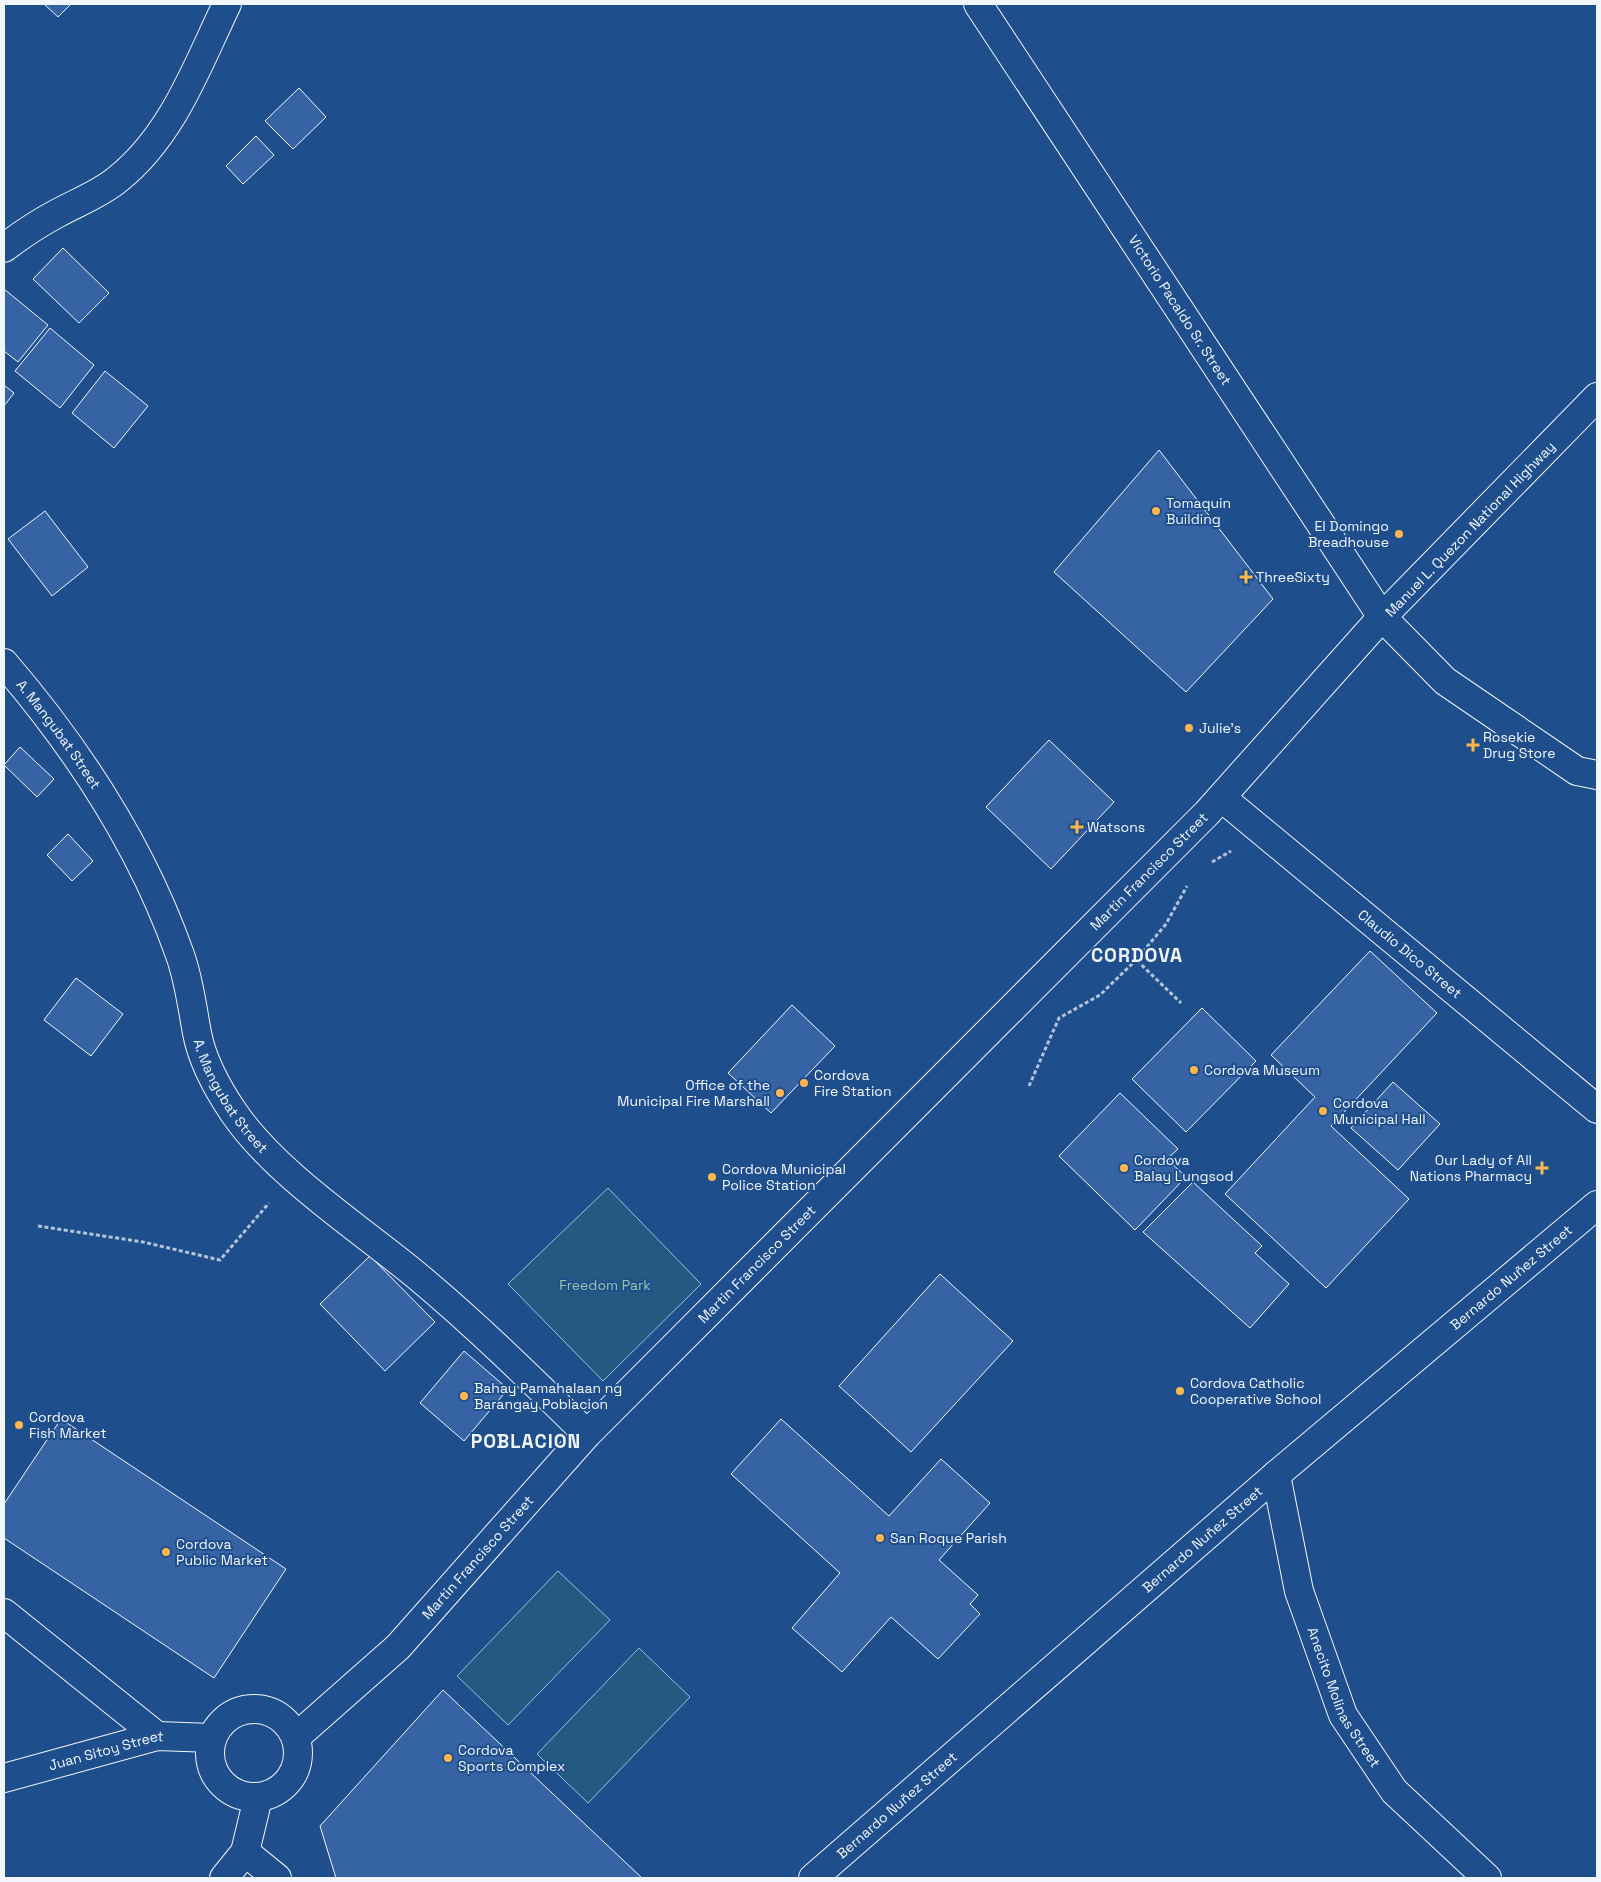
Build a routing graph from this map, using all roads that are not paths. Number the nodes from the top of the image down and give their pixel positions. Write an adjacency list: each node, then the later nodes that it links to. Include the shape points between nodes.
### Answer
1 (227, 4): 3 (street, via 180,103 164,130 141,158 117,180)
2 (978, 4): 5 (street, Victorio Pacaldo Sr. Street)
3 (4, 248)
4 (1597, 397): 5 (street, Manuel L. Quezon National Highway)
5 (1382, 616): 7 (street, Manuel L. Quezon National Highway, via 1445,681 1577,771); 8 (street, Martin Francisco Street)
6 (4, 663): 11 (street, A. Mangubat Street, via 69,746 127,838 164,913 192,996 197,1035 221,1092 235,1115 292,1176 484,1334)
7 (1597, 775)
8 (1222, 798): 9 (street, Claudio Dico Street); 11 (street, Martin Francisco Street)
9 (1597, 1109)
10 (1597, 1205): 12 (street, Bernardo Nuñez Street)
11 (587, 1434): 15 (street, Martin Francisco Street, via 398,1647)
12 (1276, 1475): 22 (street, Bernardo Nuñez Street); 23 (street, Anecito Molinas Street, via 1300,1591 1343,1715 1394,1791)
13 (4, 1613): 14 (street)
14 (157, 1736): 16 (street, Juan Sitoy Street); 17 (street, Juan Sitoy Street)
15 (296, 1736): 16 (street, via 290,1726 271,1712 247,1709 225,1719); 18 (street, via 298,1764 292,1777 283,1787)
16 (212, 1738): 18 (street, via 211,1763 215,1775 223,1785 245,1797)
17 (4, 1778)
18 (258, 1798): 19 (street)
19 (245, 1852): 20 (street); 21 (street)
20 (224, 1878)
21 (277, 1878)
22 (812, 1878)
23 (1487, 1878)

